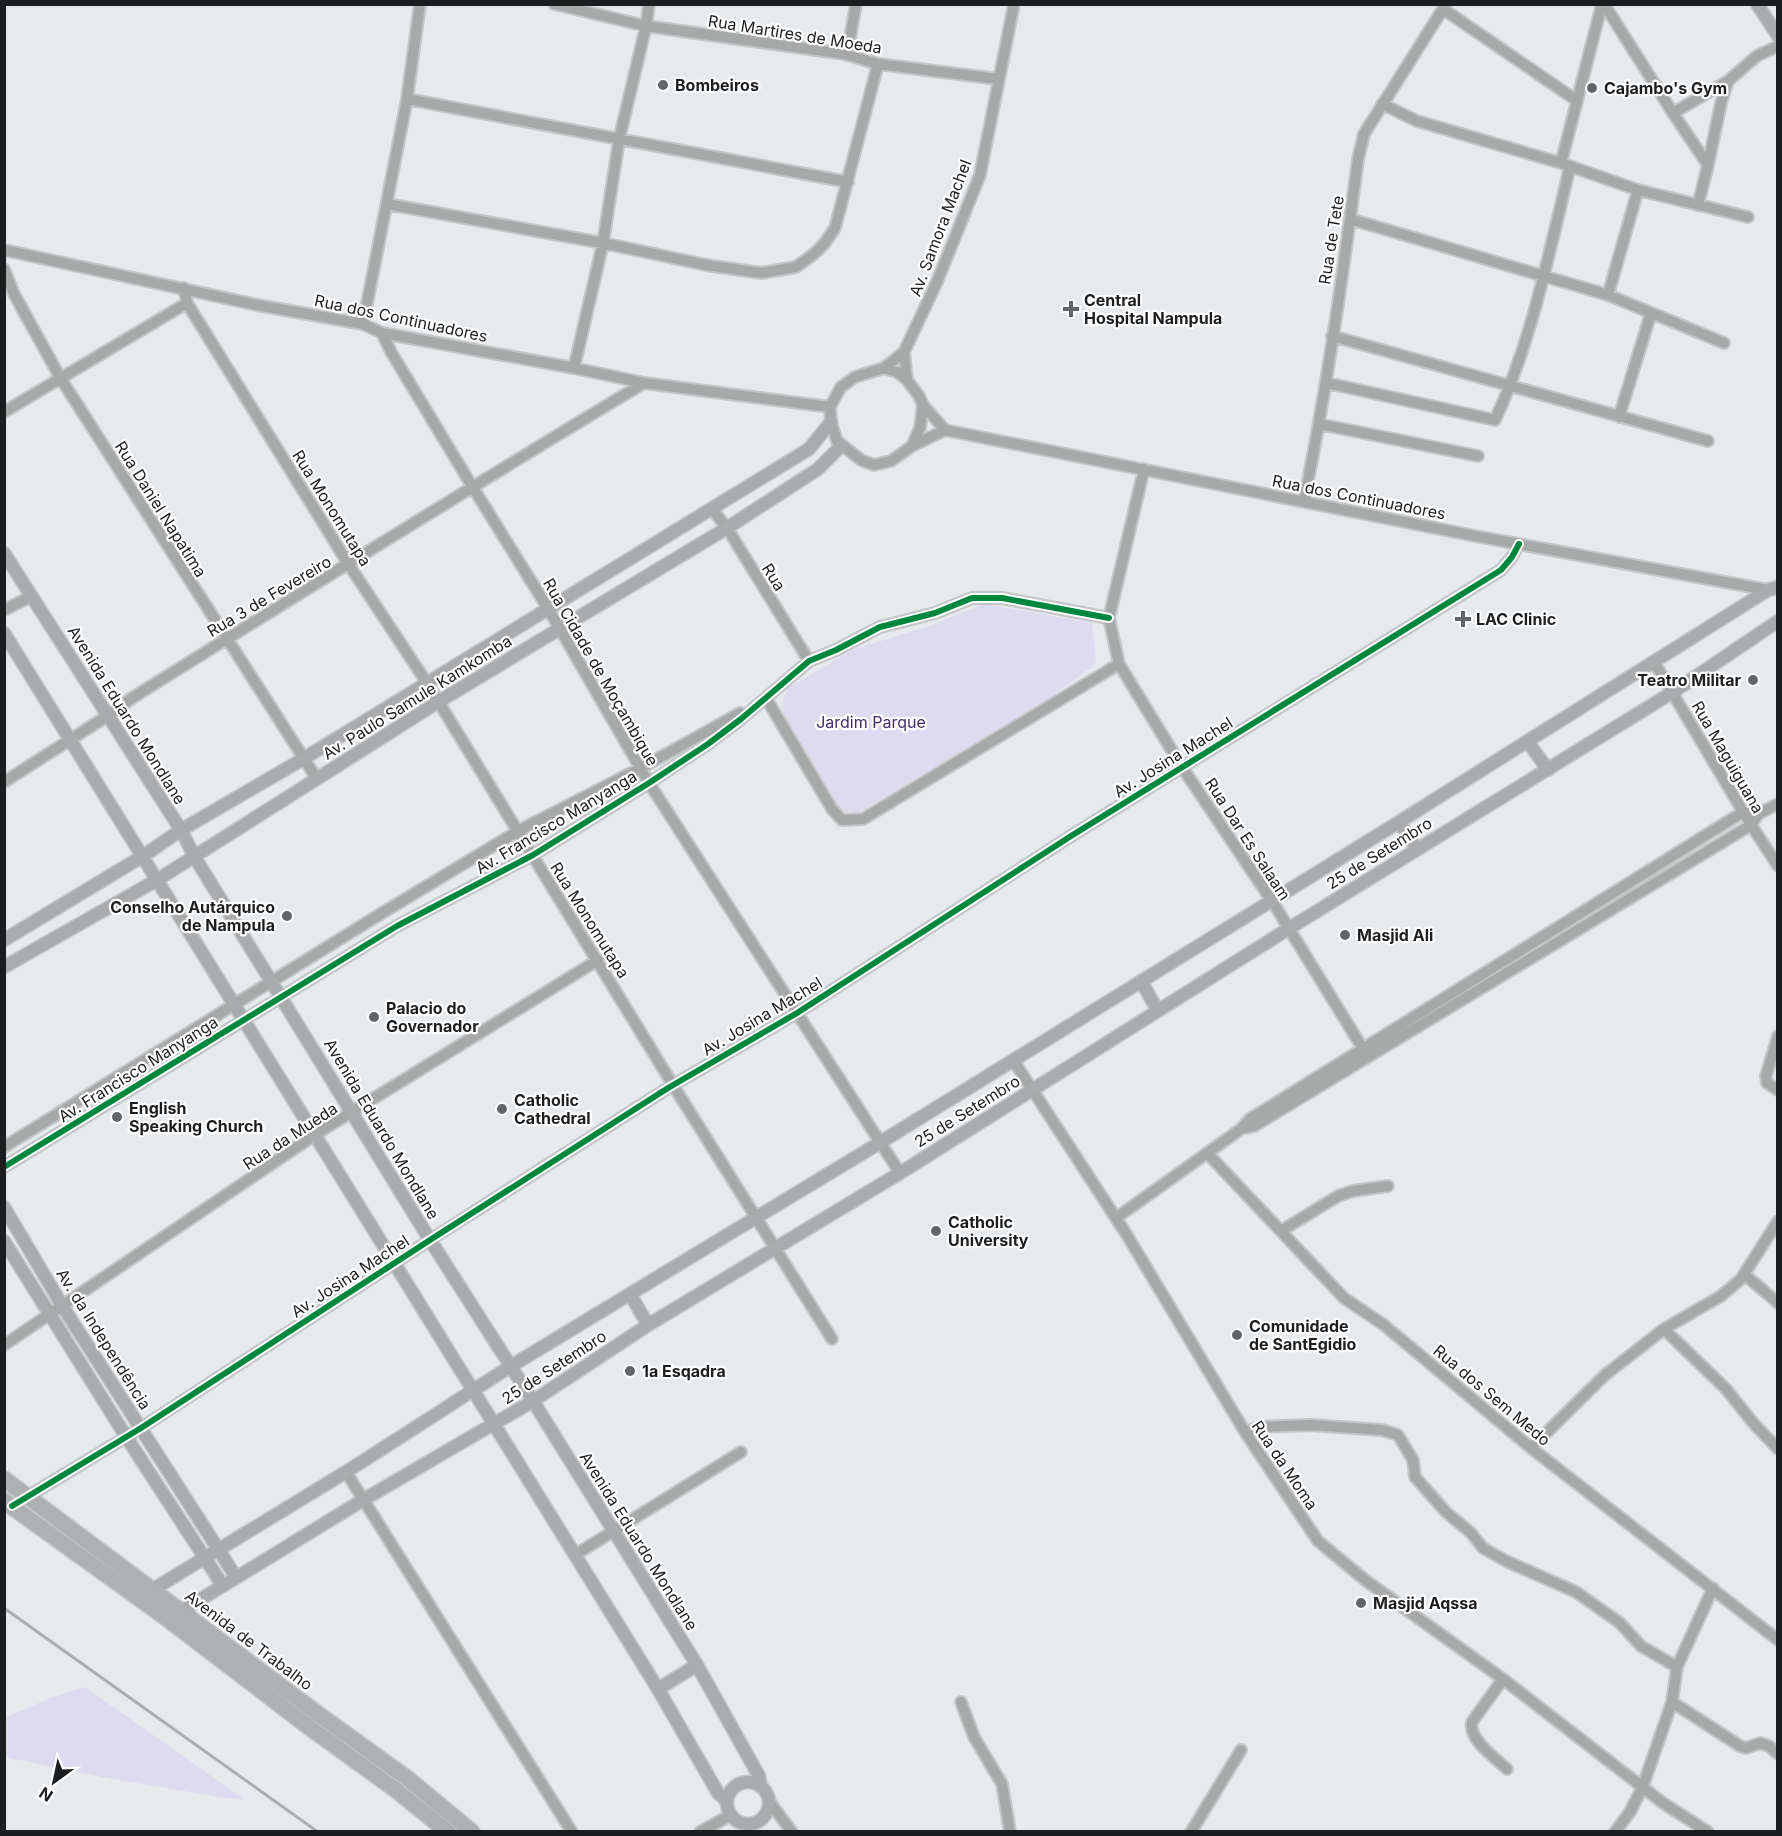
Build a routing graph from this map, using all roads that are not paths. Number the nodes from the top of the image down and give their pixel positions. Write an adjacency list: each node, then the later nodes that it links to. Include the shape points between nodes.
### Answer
1 (420, 4): 16 (street)
2 (554, 4): 9 (street, Rua Martires de Moeda)
3 (649, 4): 9 (street)
4 (856, 4): 12 (street)
5 (1014, 4): 14 (street, Av. Samora Machel)
6 (1603, 4): 17 (street); 19 (street)
7 (1757, 4): 10 (main road)
8 (1444, 7): 17 (street); 18 (street, Rua de Tete)
9 (646, 26): 12 (street, Rua Martires de Moeda); 20 (street)
10 (1778, 36)
11 (1778, 46): 15 (street, via 1757,56)
12 (847, 55): 13 (street, Rua Martires de Moeda)
13 (878, 64): 14 (street, Rua Martires de Moeda); 23 (street)
14 (998, 79): 41 (street, Av. Samora Machel, via 980,175)
15 (1728, 81): 19 (street); 22 (street)
16 (407, 99): 20 (street); 25 (street)
17 (1576, 100): 21 (street)
18 (1382, 104): 21 (street, via 1417,121); 28 (street, Rua de Tete, via 1364,134)
19 (1673, 113): 22 (street)
20 (620, 140): 23 (street); 29 (street)
21 (1565, 165): 24 (street); 32 (street)
22 (1708, 165): 26 (street)
23 (848, 182): 29 (street, via 835,228 814,254 796,267 761,273 742,271)
24 (1638, 190): 26 (street); 34 (street)
25 (387, 204): 29 (street); 37 (street)
26 (1698, 205): 27 (street)
27 (1748, 217)
28 (1350, 219): 32 (street); 39 (street, Rua de Tete)
29 (603, 243): 42 (street)
30 (4, 249): 33 (street, Rua dos Continuadores)
31 (4, 269): 44 (street, Rua Daniel Napatima)
32 (1543, 275): 34 (street); 48 (street)
33 (184, 288): 35 (street); 37 (street, Rua dos Continuadores)
34 (1608, 295): 36 (street)
35 (187, 303): 44 (street); 67 (street, Rua Monomutapa)
36 (1651, 313): 40 (street); 52 (street)
37 (363, 324): 38 (street, Rua dos Continuadores)
38 (382, 333): 42 (street, Rua dos Continuadores); 61 (street, Rua Cidade de Moçambique)
39 (1332, 336): 47 (street, Rua de Tete); 48 (street)
40 (1724, 343)
41 (904, 352): 43 (street); 45 (street)
42 (574, 368): 46 (street, Rua dos Continuadores)
43 (884, 368): 45 (street); 50 (street, via 855,377 842,387)
44 (61, 379): 51 (street); 76 (street, Rua Daniel Napatima)
45 (907, 380): 49 (street)
46 (644, 383): 50 (street, Rua dos Continuadores); 61 (street, Rua 3 de Fevereiro)
47 (1327, 383): 48 (street, via 1496,420); 54 (street, Rua de Tete)
48 (1512, 385): 52 (street)
49 (923, 405): 55 (street); 58 (street, via 920,428)
50 (830, 407): 53 (street)
51 (4, 412)
52 (1618, 417): 56 (street)
53 (831, 422): 57 (street); 63 (main road, Av. Paulo Samule Kamkomba, via 809,449)
54 (1319, 424): 59 (street); 62 (street, Rua de Tete)
55 (945, 430): 58 (street); 60 (street, Rua dos Continuadores)
56 (1708, 441)
57 (841, 446): 58 (street, via 874,465 891,461); 64 (main road, Av. Paulo Samule Kamkomba, via 819,469)
58 (912, 446)
59 (1478, 456)
60 (1144, 469): 62 (street, Rua dos Continuadores); 72 (street, Rua Dar Es Salaam)
61 (471, 486): 67 (street, Rua 3 de Fevereiro); 71 (street, Rua Cidade de Moçambique)
62 (1304, 501): 65 (street, Rua dos Continuadores)
63 (712, 509): 64 (street, Rua); 71 (main road, Av. Paulo Samule Kamkomba)
64 (727, 528): 74 (main road, Av. Paulo Samule Kamkomba); 77 (street, Rua)
65 (1519, 544): 68 (street, Rua dos Continuadores); 88 (street, Av. Josina Machel, via 1502,570)
66 (4, 553): 69 (main road, Avenida Eduardo Mondlane)
67 (349, 565): 76 (street, Rua 3 de Fevereiro); 80 (street, Rua Monomutapa)
68 (1774, 590): 78 (main road, 25 de Setembro)
69 (32, 596): 70 (street); 84 (main road, Avenida Eduardo Mondlane)
70 (4, 610)
71 (549, 610): 74 (street, Rua Cidade de Moçambique); 80 (main road, Av. Paulo Samule Kamkomba)
72 (1109, 618): 77 (street, Av. Francisco Manyanga, via 1002,598 972,598 935,613 880,627); 79 (street, Rua Dar Es Salaam)
73 (1778, 621): 81 (main road, 25 de Setembro)
74 (560, 628): 83 (main road, Av. Paulo Samule Kamkomba); 89 (street, Rua Cidade de Moçambique)
75 (4, 633): 85 (main road)
76 (226, 639): 84 (street, Rua 3 de Fevereiro); 87 (street, Rua Daniel Napatima)
77 (809, 661): 82 (street, Av. Francisco Manyanga)
78 (1654, 662): 81 (street, Rua Maguiguana); 86 (main road, 25 de Setembro)
79 (1119, 664): 82 (street, via 863,819 842,820 832,809); 88 (street, Rua Dar Es Salaam)
80 (427, 683): 83 (street, Rua Monomutapa); 87 (main road, Av. Paulo Samule Kamkomba)
81 (1673, 692): 90 (main road, 25 de Setembro); 95 (street, Rua Maguiguana)
82 (766, 698): 89 (street, Av. Francisco Manyanga); 93 (street, Av. Francisco Manyanga, via 708,744)
83 (438, 702): 91 (main road, Av. Paulo Samule Kamkomba); 100 (street, Rua Monomutapa)
84 (109, 715): 85 (street, Rua 3 de Fevereiro); 99 (main road, Avenida Eduardo Mondlane)
85 (70, 741): 92 (street, Rua 3 de Fevereiro); 103 (main road)
86 (1528, 742): 90 (main road); 97 (main road, 25 de Setembro)
87 (303, 759): 91 (street, Rua Daniel Napatima); 99 (main road, Av. Paulo Samule Kamkomba)
88 (1182, 767): 107 (street, Rua Dar Es Salaam); 121 (street, Av. Josina Machel)
89 (641, 768): 93 (street, Rua Cidade de Moçambique); 100 (street, Av. Francisco Manyanga)
90 (1548, 770): 101 (main road, 25 de Setembro)
91 (317, 778): 104 (main road, Av. Paulo Samule Kamkomba)
92 (4, 782)
93 (649, 783): 102 (street, Av. Francisco Manyanga); 121 (street, Rua Cidade de Moçambique)
94 (1778, 804): 96 (street)
95 (1743, 812): 96 (street); 98 (street, Rua Maguiguana); 124 (street)
96 (1758, 814): 98 (street)
97 (1399, 822): 101 (main road); 107 (main road, 25 de Setembro)
98 (1751, 825): 105 (street, Rua Maguiguana); 124 (street)
99 (181, 830): 103 (main road, Av. Paulo Samule Kamkomba); 104 (main road, Avenida Eduardo Mondlane)
100 (518, 831): 102 (street, Rua Monomutapa); 108 (street, Av. Francisco Manyanga)
101 (1417, 849): 110 (main road, 25 de Setembro)
102 (533, 855): 109 (street, Av. Francisco Manyanga); 114 (street, Rua Monomutapa)
103 (143, 856): 106 (main road); 111 (main road, Av. Paulo Samule Kamkomba)
104 (194, 856): 106 (main road, Av. Paulo Samule Kamkomba); 116 (main road, Avenida Eduardo Mondlane)
105 (1778, 866)
106 (157, 880): 115 (main road, Av. Paulo Samule Kamkomba); 119 (main road)
107 (1272, 901): 110 (street, Rua Dar Es Salaam); 117 (main road, 25 de Setembro)
108 (387, 910): 109 (street); 112 (street, Av. Francisco Manyanga)
109 (397, 926): 113 (street, Av. Francisco Manyanga)
110 (1288, 929): 120 (main road, 25 de Setembro); 124 (street, Rua Dar Es Salaam)
111 (4, 940)
112 (335, 942): 113 (street); 116 (street, Av. Francisco Manyanga)
113 (345, 958): 118 (street, Av. Francisco Manyanga)
114 (598, 960): 126 (street, Rua Monomutapa); 129 (street, Rua da Mueda)
115 (4, 967)
116 (272, 981): 118 (main road, Avenida Eduardo Mondlane); 119 (street, Av. Francisco Manyanga)
117 (1141, 981): 120 (main road); 125 (main road, 25 de Setembro)
118 (281, 997): 122 (street, Av. Francisco Manyanga); 129 (main road, Avenida Eduardo Mondlane)
119 (235, 1005): 122 (main road); 132 (street, Av. Francisco Manyanga)
120 (1158, 1011): 127 (main road, 25 de Setembro)
121 (796, 1013): 126 (street, Av. Josina Machel); 131 (street, Rua Cidade de Moçambique)
122 (244, 1020): 130 (main road); 134 (street, Av. Francisco Manyanga)
123 (1778, 1036): 128 (street, via 1766,1076 1767,1083)
124 (1365, 1052): 133 (street)
125 (1013, 1060): 127 (street, Rua da Moma); 131 (main road, 25 de Setembro)
126 (673, 1085): 138 (street, Rua Monomutapa); 142 (street, Av. Josina Machel)
127 (1033, 1089): 135 (main road, 25 de Setembro); 139 (street, Rua da Moma)
128 (1778, 1089)
129 (353, 1113): 130 (street, Rua da Mueda); 142 (main road, Avenida Eduardo Mondlane)
130 (316, 1134): 145 (main road); 149 (street, Rua da Mueda)
131 (881, 1142): 135 (street, Rua Cidade de Moçambique); 138 (main road, 25 de Setembro)
132 (4, 1147)
133 (1207, 1153): 139 (street); 141 (street, Rua dos Sem Medo)
134 (4, 1167)
135 (900, 1173): 144 (main road, 25 de Setembro)
136 (1388, 1186): 141 (street, via 1338,1196)
137 (4, 1208): 149 (main road, Av. da Independência)
138 (756, 1217): 144 (street, Rua Monomutapa); 147 (main road, 25 de Setembro)
139 (1116, 1218): 160 (street, Rua da Moma)
140 (1778, 1221): 146 (street)
141 (1281, 1231): 162 (street, Rua dos Sem Medo, via 1344,1298 1384,1325)
142 (430, 1240): 145 (street, Av. Josina Machel); 155 (main road, Avenida Eduardo Mondlane)
143 (4, 1241): 150 (main road, Av. da Independência)
144 (774, 1249): 151 (main road, 25 de Setembro); 153 (street, Rua Monomutapa)
145 (394, 1263): 156 (main road); 159 (street, Av. Josina Machel)
146 (1744, 1274): 148 (street); 152 (street, via 1721,1296)
147 (630, 1294): 151 (main road); 155 (main road, 25 de Setembro)
148 (1778, 1304)
149 (63, 1307): 150 (street, Rua da Mueda); 159 (main road, Av. da Independência)
150 (51, 1316): 154 (street, Rua da Mueda); 161 (main road, Av. da Independência)
151 (648, 1325): 157 (main road, 25 de Setembro)
152 (1664, 1329): 162 (street, via 1605,1375); 163 (street, via 1726,1389)
153 (832, 1339)
154 (4, 1345)
155 (511, 1366): 156 (main road, 25 de Setembro); 157 (main road, Avenida Eduardo Mondlane)
156 (472, 1390): 158 (main road); 165 (main road, 25 de Setembro)
157 (533, 1401): 158 (main road, 25 de Setembro); 170 (main road, Avenida Eduardo Mondlane)
158 (494, 1425): 168 (main road, 25 de Setembro); 172 (main road)
159 (141, 1428): 161 (street, Av. Josina Machel); 171 (main road, Av. da Independência)
160 (1245, 1431): 181 (street, via 1311,1425 1382,1430 1398,1435 1413,1460 1415,1477 1483,1548 1576,1592 1620,1623 1641,1646); 182 (street, Rua da Moma, via 1318,1541 1365,1580)
161 (127, 1438): 167 (street, Av. Josina Machel); 173 (main road, Av. da Independência)
162 (1531, 1448): 176 (street, Rua dos Sem Medo)
163 (1778, 1449)
164 (741, 1452): 170 (street)
165 (346, 1472): 168 (street); 171 (main road, 25 de Setembro)
166 (4, 1479): 167 (highway, Avenida de Trabalho)
167 (28, 1496): 169 (street, Av. Josina Machel); 177 (highway, Avenida de Trabalho)
168 (363, 1500): 174 (main road, 25 de Setembro); 197 (street)
169 (8, 1503): 177 (highway, Avenida de Trabalho)
170 (614, 1531): 172 (street); 180 (main road, Avenida Eduardo Mondlane)
171 (218, 1549): 173 (main road, 25 de Setembro); 174 (main road, Av. da Independência)
172 (575, 1555): 183 (main road)
173 (204, 1558): 175 (main road, Av. da Independência); 177 (main road, 25 de Setembro)
174 (236, 1577): 175 (main road, 25 de Setembro)
175 (223, 1586): 178 (main road, 25 de Setembro)
176 (1713, 1588): 179 (street, Rua dos Sem Medo); 181 (street)
177 (145, 1594): 178 (highway, Avenida de Trabalho)
178 (175, 1616): 189 (highway, Avenida de Trabalho)
179 (1778, 1640)
180 (696, 1665): 183 (main road); 191 (main road, Avenida Eduardo Mondlane, via 759,1776)
181 (1677, 1667): 185 (street)
182 (1503, 1679): 188 (street, via 1472,1722 1471,1730); 190 (street, Rua da Moma)
183 (658, 1689): 192 (main road, via 718,1793)
184 (961, 1702): 200 (street, via 974,1737 1002,1784)
185 (1672, 1702): 187 (street, via 1740,1746 1760,1743); 190 (street)
186 (1241, 1750): 201 (street)
187 (1778, 1754)
188 (1507, 1769)
189 (402, 1784): 195 (highway, Avenida de Trabalho); 196 (highway, Avenida de Trabalho)
190 (1642, 1786): 202 (street); 203 (street, Rua da Moma)
191 (761, 1787): 192 (main road, via 753,1782 740,1783 730,1791); 193 (main road)
192 (727, 1801): 194 (main road)
193 (769, 1801): 194 (main road, via 766,1814 756,1822 743,1823); 199 (street)
194 (731, 1815): 198 (street)
195 (447, 1832)
196 (472, 1832)
197 (572, 1832)
198 (700, 1832)
199 (792, 1832)
200 (1010, 1832)
201 (1191, 1832)
202 (1615, 1832)
203 (1708, 1832)

